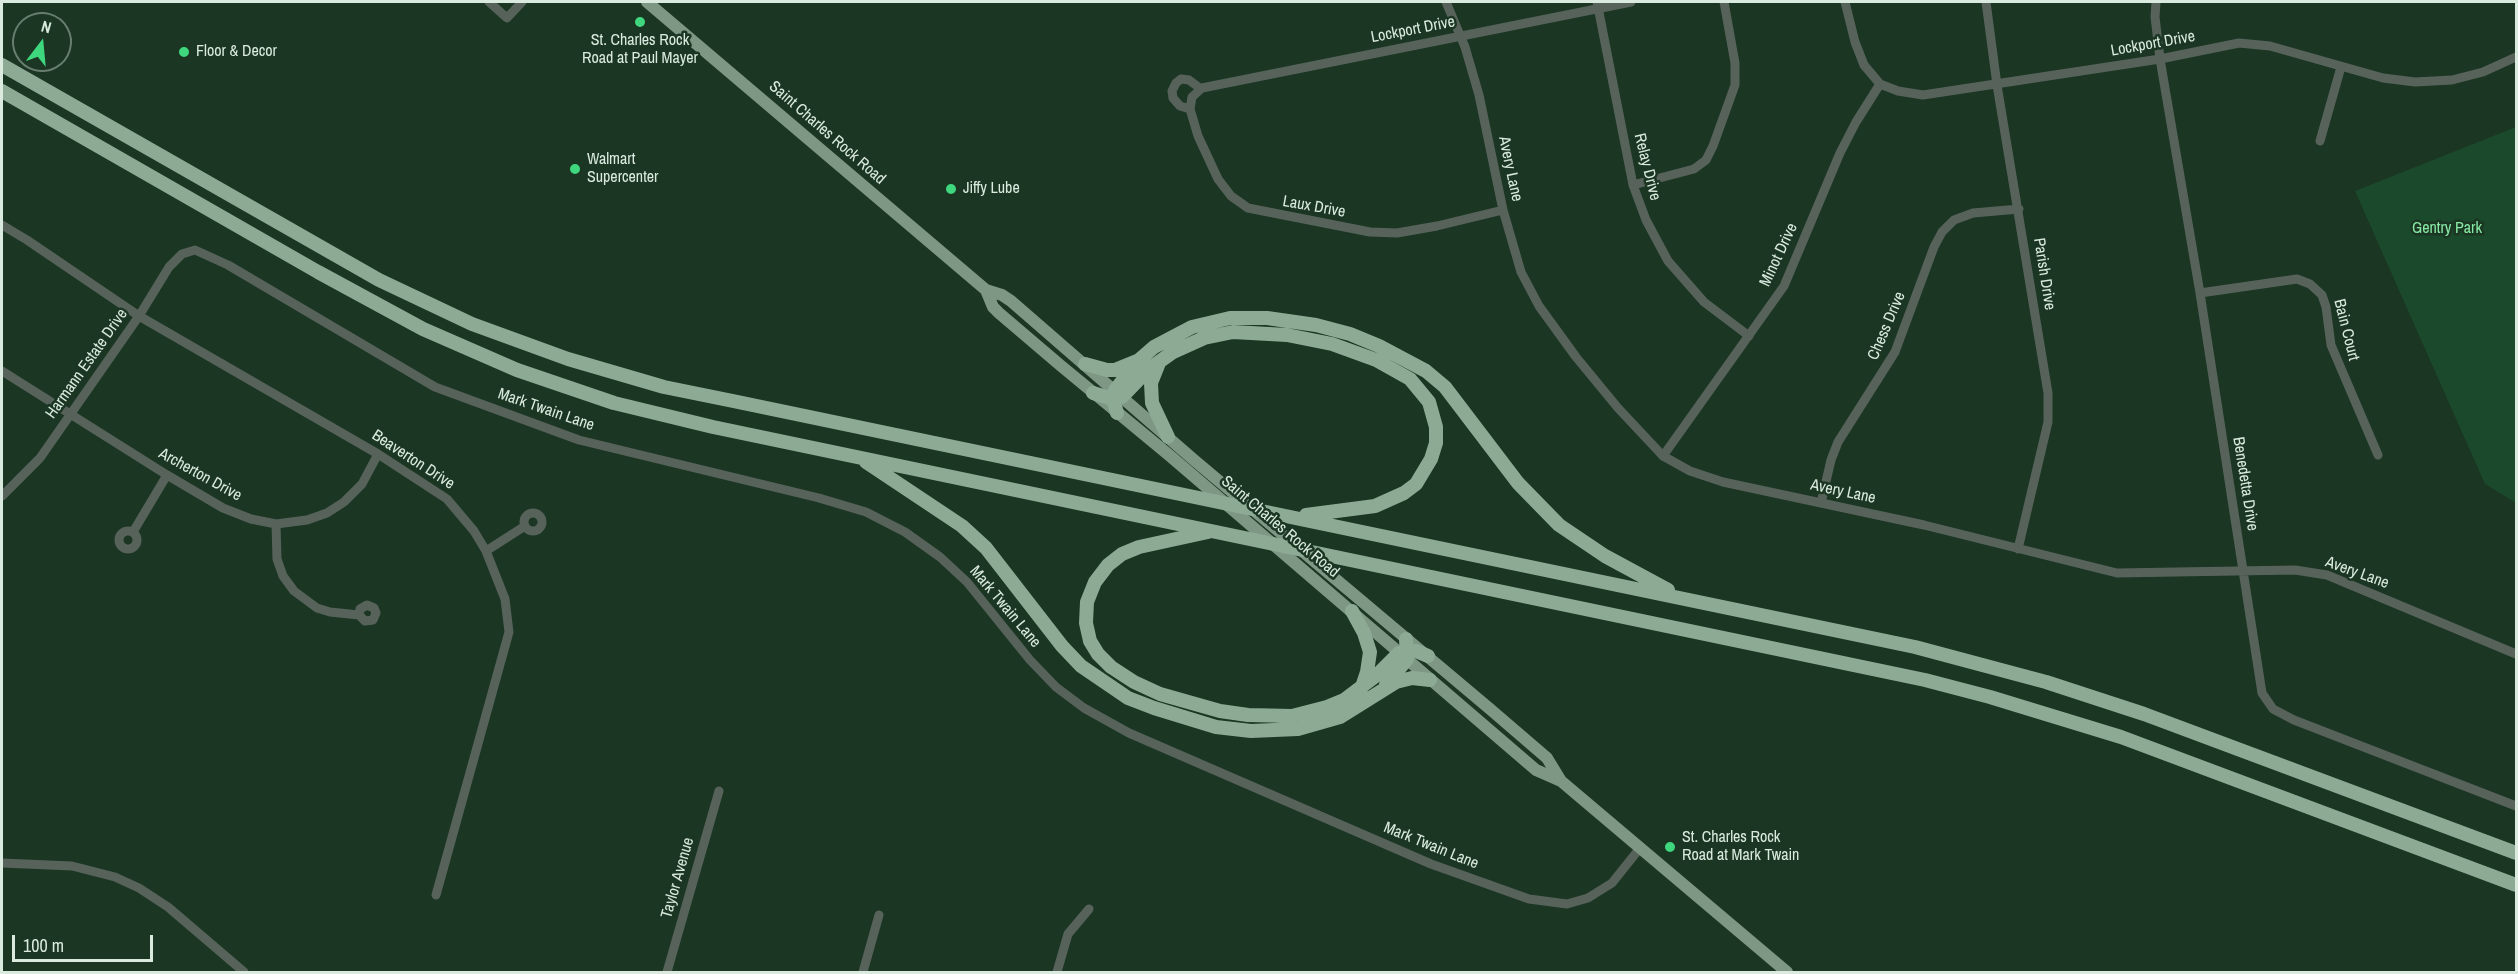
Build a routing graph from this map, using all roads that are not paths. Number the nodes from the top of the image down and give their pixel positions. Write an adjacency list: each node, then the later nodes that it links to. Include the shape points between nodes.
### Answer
1 (489, 2): 2 (street, via 507,18)
2 (522, 2)
3 (647, 2): 27 (main road, Saint Charles Rock Road)
4 (1446, 2): 11 (street, Avery Lane)
5 (1630, 2): 10 (street, Lockport Drive)
6 (1724, 2): 22 (street, via 1735,85 1713,146 1706,160 1694,169)
7 (1845, 2): 16 (street, via 1864,65)
8 (1986, 2): 17 (street, Parish Drive)
9 (2156, 2): 13 (street, Benedetta Drive)
10 (1598, 4): 11 (street, Lockport Drive); 22 (street, Relay Drive)
11 (1461, 36): 18 (street, Lockport Drive); 24 (street, Avery Lane, via 1479,95)
12 (2517, 57): 15 (street, Lockport Drive, via 2452,80 2415,82)
13 (2160, 59): 15 (street, Lockport Drive, via 2239,43 2270,46); 17 (street, Lockport Drive); 28 (street, Benedetta Drive)
14 (2, 65): 47 (highway, via 379,280 518,342 664,387)
15 (2341, 67): 21 (street)
16 (1880, 84): 17 (street, Lockport Drive, via 1923,94); 30 (street, Minot Drive, via 1840,153 1784,286)
17 (1997, 85): 23 (street, Parish Drive)
18 (1201, 89): 20 (street, Laux Drive, via 1192,98); 20 (street, Lockport Drive, via 1189,80 1176,82 1173,98)
19 (2, 91): 43 (highway, via 377,305 470,350 614,403)
20 (1190, 109): 24 (street, Laux Drive, via 1218,179 1231,196 1248,208 1370,232 1437,226)
21 (2320, 141)
22 (1633, 185): 30 (street, Relay Drive, via 1668,261 1704,302)
23 (2019, 209): 46 (street, Chess Drive, via 1973,213 1954,220 1942,231 1895,352 1838,442); 52 (street, Parish Drive, via 2048,393 2048,422)
24 (1503, 210): 42 (street, Avery Lane, via 1521,272 1539,306 1618,408)
25 (2, 225): 29 (street, Beaverton Drive)
26 (195, 250): 29 (street, Harmann Estate Drive, via 182,254 169,267); 69 (street, Mark Twain Lane, via 228,265 435,387 579,440 866,512 905,532 940,557 967,582 1030,660 1084,708 1128,733 1431,864 1530,900 1567,904 1588,898 1612,884)
27 (986, 290): 33 (main road, Saint Charles Rock Road, via 1011,301); 35 (main road, Saint Charles Rock Road, via 999,313)
28 (2200, 294): 41 (street, Bain Court, via 2297,279 2310,284 2322,295 2331,345); 54 (street, Benedetta Drive)
29 (139, 316): 38 (street, Harmann Estate Drive); 40 (street, Beaverton Drive)
30 (1749, 336): 42 (street, Minot Drive)
31 (1139, 360): 33 (highway, via 1115,370); 36 (highway); 55 (highway, via 1154,347 1192,327 1230,318 1292,321 1350,334 1379,346 1426,371 1445,387 1518,483 1559,525 1605,556)
32 (1161, 360): 36 (highway); 39 (highway, via 1153,374 1152,403); 47 (highway, via 1188,344 1219,334 1266,333 1308,338 1353,351 1396,370 1420,389 1433,413 1436,443 1416,484 1375,506)
33 (1085, 364): 36 (main road, Saint Charles Rock Road)
34 (2, 371): 38 (street, Archerton Drive)
35 (1093, 393): 36 (highway); 37 (main road, Saint Charles Rock Road)
36 (1117, 396): 37 (highway); 39 (main road, Saint Charles Rock Road)
37 (1117, 413): 56 (main road, Saint Charles Rock Road, via 1330,592)
38 (69, 416): 44 (street, Archerton Drive); 45 (street, Harmann Estate Drive, via 40,458)
39 (1168, 437): 56 (main road, Saint Charles Rock Road)
40 (378, 454): 48 (street, Archerton Drive, via 362,484 336,507 307,520); 53 (street, Beaverton Drive, via 447,499)
41 (2378, 455)
42 (1663, 456): 46 (street, Avery Lane, via 1690,471 1723,482)
43 (859, 458): 50 (highway); 62 (highway, via 962,526 986,548 1081,666 1128,698 1216,727 1276,731 1340,717)
44 (167, 475): 48 (street, Archerton Drive, via 223,508); 51 (street)
45 (2, 496)
46 (1821, 503): 52 (street, Avery Lane)
47 (1291, 516): 55 (highway)
48 (276, 524): 57 (street, via 277,559 294,591 317,608)
49 (525, 526): 53 (street)
50 (1213, 531): 63 (highway, via 1139,547 1108,565 1087,602 1086,623 1098,654 1134,682 1160,694 1239,714 1276,717 1308,713 1344,700); 72 (highway, via 1875,668 1990,697 2176,757)
51 (133, 532)
52 (2018, 549): 54 (street, Avery Lane, via 2117,573)
53 (486, 551): 73 (street, Beaverton Drive, via 505,599 508,632)
54 (2243, 571): 59 (street, Avery Lane, via 2295,570 2327,575); 66 (street, Benedetta Drive, via 2262,693 2273,709)
55 (1683, 597): 67 (highway, via 1915,647 2046,682 2188,730)
56 (1354, 604): 58 (main road, Saint Charles Rock Road); 63 (highway, via 1370,652)
57 (359, 615)
58 (1405, 650): 60 (highway); 61 (main road, Saint Charles Rock Road); 62 (highway); 63 (highway)
59 (2517, 654)
60 (1428, 656): 64 (main road, Saint Charles Rock Road, via 1547,758)
61 (1430, 680): 62 (highway, via 1403,679); 64 (main road, Saint Charles Rock Road, via 1536,770)
62 (1383, 688)
63 (1361, 689)
64 (1562, 781): 69 (main road, Saint Charles Rock Road)
65 (719, 791): 77 (street, Taylor Avenue)
66 (2517, 806)
67 (2458, 831): 68 (highway); 70 (highway)
68 (2517, 845)
69 (1640, 848): 80 (main road, Saint Charles Rock Road)
70 (2517, 853)
71 (2, 864): 76 (street, via 72,866 123,881 168,907)
72 (2517, 885)
73 (436, 895)
74 (1089, 909): 79 (street, via 1068,934)
75 (879, 915): 78 (street)
76 (244, 972)
77 (667, 972)
78 (862, 972)
79 (1057, 972)
80 (1787, 972)

